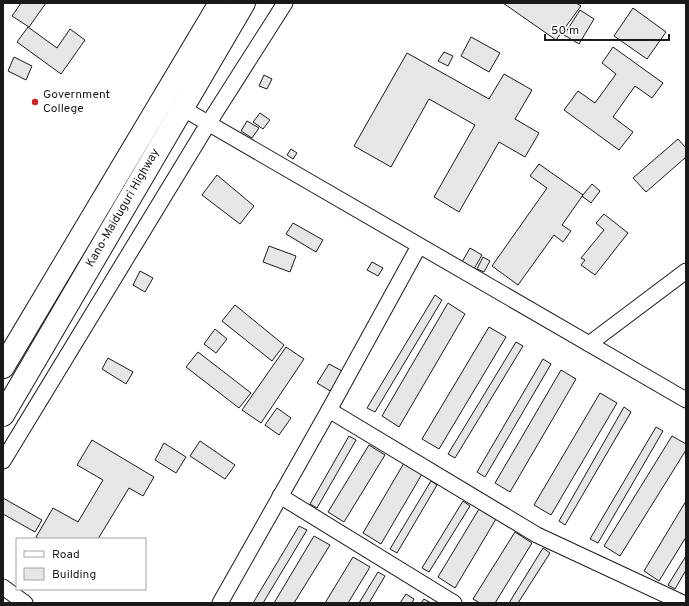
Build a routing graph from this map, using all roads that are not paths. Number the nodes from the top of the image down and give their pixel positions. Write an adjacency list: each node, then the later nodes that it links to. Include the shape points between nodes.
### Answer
1 (220, 3): 9 (highway, Kano-Maiduguri Highway)
2 (244, 3): 4 (highway, Kano-Maiduguri Highway)
3 (285, 3): 5 (street)
4 (182, 108): 5 (street); 12 (highway, Kano-Maiduguri Highway)
5 (208, 124): 6 (street); 13 (street)
6 (419, 246): 8 (street); 11 (street)
7 (686, 271): 8 (street)
8 (588, 344): 10 (street)
9 (4, 361)
10 (686, 400)
11 (329, 410): 14 (street); 19 (street, via 537,535)
12 (3, 415)
13 (3, 461)
14 (280, 496): 17 (street); 18 (street)
15 (3, 587): 16 (street)
16 (25, 603)
17 (220, 603)
18 (454, 603)
19 (683, 603)

